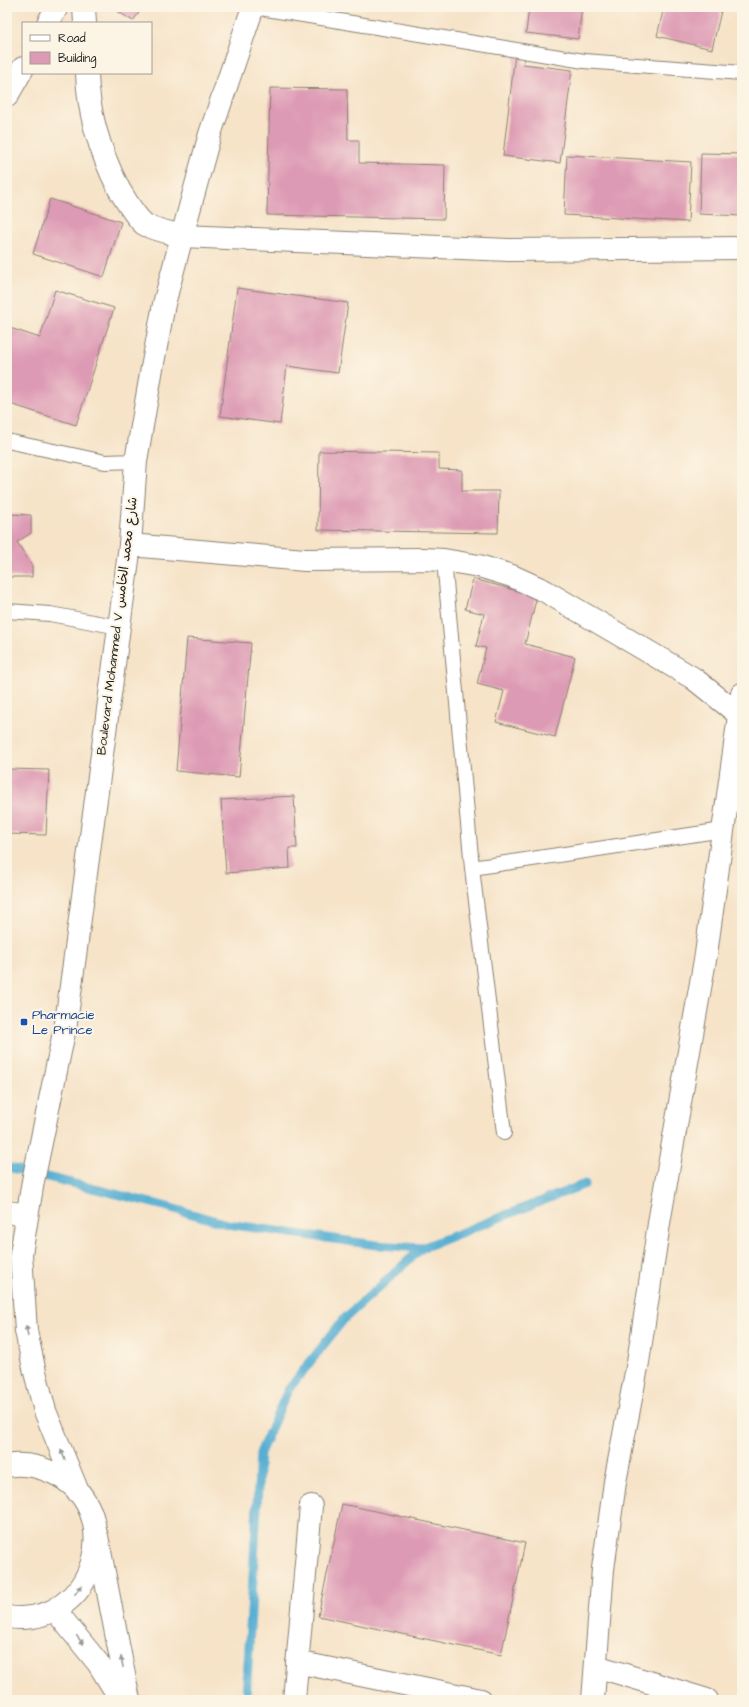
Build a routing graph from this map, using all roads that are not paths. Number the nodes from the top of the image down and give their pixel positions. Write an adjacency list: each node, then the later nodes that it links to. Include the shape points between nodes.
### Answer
1 (57, 7): 4 (street)
2 (84, 7): 5 (street)
3 (253, 7): 7 (lane, via 584,61); 10 (street, Boulevard Mohammed V شارع محمد الخامس, via 210,134)
4 (49, 22)
5 (85, 22)
6 (22, 70): 9 (street)
7 (742, 73)
8 (87, 74): 10 (street, via 88,97 95,130 106,164 127,203 145,224)
9 (7, 96)
10 (182, 236): 11 (street, via 509,250); 13 (street, Boulevard Mohammed V شارع محمد الخامس, via 164,304)
11 (742, 248)
12 (7, 441): 13 (lane, via 105,462)
13 (136, 461): 14 (street, Boulevard Mohammed V شارع محمد الخامس)
14 (130, 544): 15 (street, via 305,560); 17 (street, Boulevard Mohammed V شارع محمد الخامس)
15 (444, 560): 18 (street, via 480,566 545,591); 20 (lane)
16 (7, 611): 17 (lane, via 50,614)
17 (119, 627): 22 (street, Boulevard Mohammed V شارع محمد الخامس, via 66,1023 33,1180)
18 (741, 708): 19 (street)
19 (723, 830): 20 (lane); 32 (street, via 706,954 661,1209 638,1362 615,1482 603,1569)
20 (472, 868): 21 (lane)
21 (504, 1133)
22 (17, 1214): 23 (street, Boulevard Mohammed V شارع محمد الخامس)
23 (21, 1254): 24 (street, Boulevard Mohammed V شارع محمد الخامس); 26 (street, Boulevard Mohammed V شارع محمد الخامس, one-way to 23, via 45,1411 34,1368 26,1331)
24 (7, 1286)
25 (7, 1466): 26 (street, via 16,1464 39,1467 60,1476)
26 (78, 1492): 28 (street, via 90,1509)
27 (311, 1506): 31 (street)
28 (95, 1529): 29 (street, one-way to 28, via 74,1596 88,1576 96,1553); 34 (street, one-way to 28)
29 (55, 1610): 30 (street); 33 (street, one-way to 33, via 98,1663)
30 (11, 1621)
31 (297, 1662): 35 (street); 36 (street)
32 (596, 1666): 37 (street); 38 (street)
33 (121, 1700)
34 (129, 1700)
35 (294, 1700)
36 (481, 1700)
37 (593, 1700)
38 (706, 1700)

